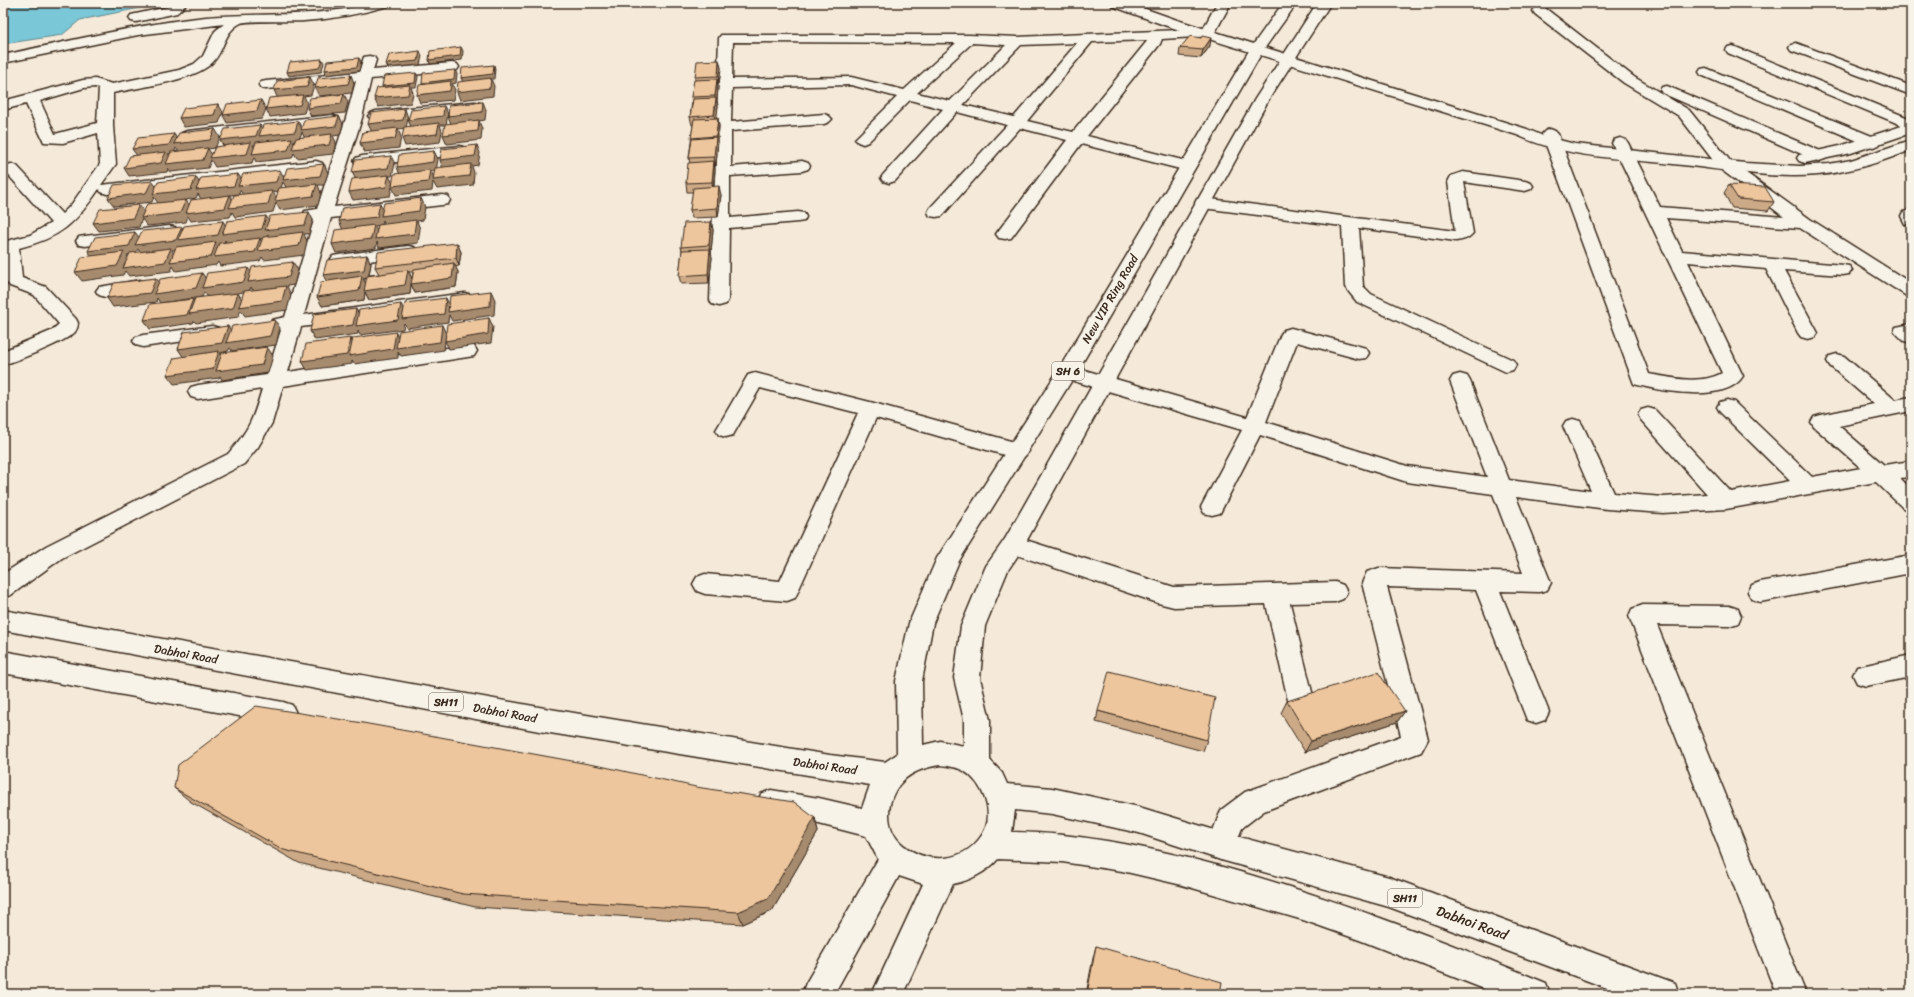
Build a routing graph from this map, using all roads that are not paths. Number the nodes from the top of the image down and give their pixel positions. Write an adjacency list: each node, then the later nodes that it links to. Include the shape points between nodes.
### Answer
1 (181, 3): 9 (street, via 172,10)
2 (383, 3): 10 (street, via 325,16)
3 (1117, 3): 12 (street)
4 (1133, 3): 12 (street)
5 (1224, 3): 12 (street)
6 (1290, 3): 19 (street, New VIP Ring Road / SH 6)
7 (1324, 3): 22 (street)
8 (1540, 11): 54 (street, via 1630,80 1684,113)
9 (126, 20)
10 (236, 20): 16 (street, via 182,25); 31 (street, via 220,34 209,58 199,67)
11 (99, 26): 16 (street)
12 (1208, 33): 13 (street); 19 (street)
13 (1155, 35): 15 (street); 46 (street, via 1155,41)
14 (969, 39): 17 (street); 28 (street, via 726,38); 33 (street)
15 (1084, 39): 17 (street); 40 (street, via 1085,42)
16 (96, 40): 21 (street)
17 (1017, 41): 37 (street)
18 (1796, 47): 32 (street)
19 (1257, 49): 22 (street); 57 (street, New VIP Ring Road / SH 6)
20 (1733, 50): 41 (street)
21 (3, 59)
22 (1288, 59): 48 (street, via 1522,132 1537,140); 64 (street, via 1262,99)
23 (56, 62): 26 (street)
24 (452, 66): 25 (street)
25 (367, 67): 29 (street); 38 (street)
26 (3, 71)
27 (1706, 72): 49 (street)
28 (725, 84): 33 (street, via 851,81); 43 (street)
29 (266, 85)
30 (1664, 89): 53 (street)
31 (106, 90): 34 (street, via 106,86 94,83); 42 (street)
32 (1911, 91)
33 (906, 95): 37 (street); 47 (street)
34 (31, 98): 35 (street); 42 (street, via 49,139 63,138)
35 (3, 106)
36 (475, 106): 38 (street)
37 (953, 107): 40 (street); 60 (street)
38 (354, 118): 45 (street); 55 (street)
39 (824, 119): 43 (street)
40 (1017, 123): 46 (street); 65 (street)
41 (1911, 124)
42 (104, 126): 73 (street, via 108,164 77,210)
43 (724, 127): 59 (street)
44 (1911, 128): 49 (street)
45 (172, 138)
46 (1077, 138): 57 (street); 77 (street)
47 (863, 139)
48 (1551, 139): 51 (street); 81 (street, via 1641,379 1682,387 1716,385 1733,376)
49 (1873, 142): 53 (street)
50 (1911, 146): 54 (street, via 1843,166 1817,170 1774,169)
51 (1623, 149): 54 (street); 66 (street)
52 (460, 151): 55 (street)
53 (1819, 156): 54 (street)
54 (1720, 159): 74 (street)
55 (339, 164): 62 (street); 67 (street)
56 (802, 166): 59 (street)
57 (1188, 166): 104 (street, New VIP Ring Road / SH 6)
58 (11, 169): 73 (street)
59 (722, 172): 75 (street)
60 (889, 178)
61 (1525, 186): 72 (street, via 1463,177 1458,179 1456,182 1464,233 1462,235)
62 (107, 189)
63 (442, 200): 67 (street)
64 (1203, 203): 72 (street); 107 (street)
65 (936, 212)
66 (1653, 212): 74 (street); 81 (street)
67 (324, 214): 69 (street); 83 (street)
68 (1911, 215): 71 (street)
69 (293, 217)
70 (798, 217): 75 (street)
71 (1911, 220)
72 (1350, 222): 103 (street, via 1354,287 1358,294)
73 (61, 223): 79 (street, via 54,230 36,239)
74 (1804, 223): 88 (street)
75 (721, 224): 91 (street)
76 (185, 229): 78 (street)
77 (1005, 234)
78 (85, 241)
79 (7, 246): 86 (street, via 13,280 17,284)
80 (426, 249): 83 (street)
81 (1676, 256): 82 (street)
82 (1772, 264): 84 (street); 96 (street)
83 (301, 265): 92 (street, via 302,292)
84 (1843, 270)
85 (160, 284): 87 (street)
86 (25, 285): 89 (street); 101 (street, via 40,291 69,323 68,328 58,335)
87 (105, 291)
88 (1911, 291)
89 (3, 294)
90 (465, 299): 92 (street)
91 (719, 300)
92 (292, 322): 93 (street); 105 (street)
93 (261, 326)
94 (230, 330): 98 (street)
95 (1911, 330): 97 (street, via 1903,331)
96 (1808, 333)
97 (1911, 337)
98 (143, 341)
99 (467, 351): 105 (street)
100 (1359, 352): 114 (street, via 1290,334)
101 (3, 358)
102 (1837, 361): 111 (street)
103 (1506, 365)
104 (1067, 372): 107 (street); 117 (street, New VIP Ring Road / SH 6)
105 (274, 380): 108 (street); 130 (street, via 262,423 251,442 236,459 54,552)
106 (1460, 381): 120 (street)
107 (1104, 382): 114 (street); 126 (street)
108 (198, 392)
109 (1911, 404): 111 (street)
110 (1727, 407): 121 (street)
111 (1890, 408): 119 (street, via 1821,422)
112 (870, 409): 116 (street, via 756,380); 117 (street); 129 (street, via 786,591)
113 (1648, 415): 123 (street)
114 (1254, 426): 120 (street, via 1407,474); 125 (street)
115 (1573, 426): 122 (street)
116 (726, 430)
117 (1018, 451): 143 (street, New VIP Ring Road / SH 6, via 949,558 921,623 909,681)
118 (1911, 469): 119 (street)
119 (1880, 473): 121 (street); 124 (street)
120 (1502, 486): 122 (street); 128 (street, via 1538,583)
121 (1808, 486): 123 (street)
122 (1606, 501): 123 (street, via 1663,505)
123 (1726, 501)
124 (1911, 502)
125 (1212, 507)
126 (1013, 545): 133 (street, via 1174,597); 142 (street, via 998,566 972,626 967,678 977,720)
127 (1911, 564): 132 (street)
128 (1484, 581): 140 (street); 148 (street, via 1379,577 1375,579 1414,742 1255,801 1231,819)
129 (705, 584)
130 (3, 588)
131 (1335, 592): 133 (street)
132 (1760, 592)
133 (1276, 594): 139 (street)
134 (1729, 616): 155 (street, via 1641,616)
135 (3, 620): 143 (street, Dabhoi Road / SH11, via 550,721 830,768)
136 (3, 662): 141 (street)
137 (1911, 666): 138 (street)
138 (1866, 676)
139 (1301, 700)
140 (1536, 712)
141 (309, 718)
142 (977, 765): 143 (street, via 960,756 940,753 920,756); 144 (street, via 991,778)
143 (900, 768): 146 (street, via 883,784 877,799)
144 (1000, 796): 147 (street, via 1002,812 999,829); 148 (street, Dabhoi Road / SH11, via 1052,801 1139,820)
145 (748, 798): 146 (street)
146 (876, 825): 149 (street, via 885,846)
147 (992, 845): 150 (street, via 980,859 962,868); 153 (street, via 1060,848 1111,855 1212,879 1307,907)
148 (1221, 846): 154 (street, Dabhoi Road / SH11, via 1389,892)
149 (895, 856): 150 (street, via 904,864 922,871); 151 (street)
150 (942, 873): 152 (street)
151 (817, 994)
152 (887, 994)
153 (1535, 994)
154 (1664, 994)
155 (1791, 994)

